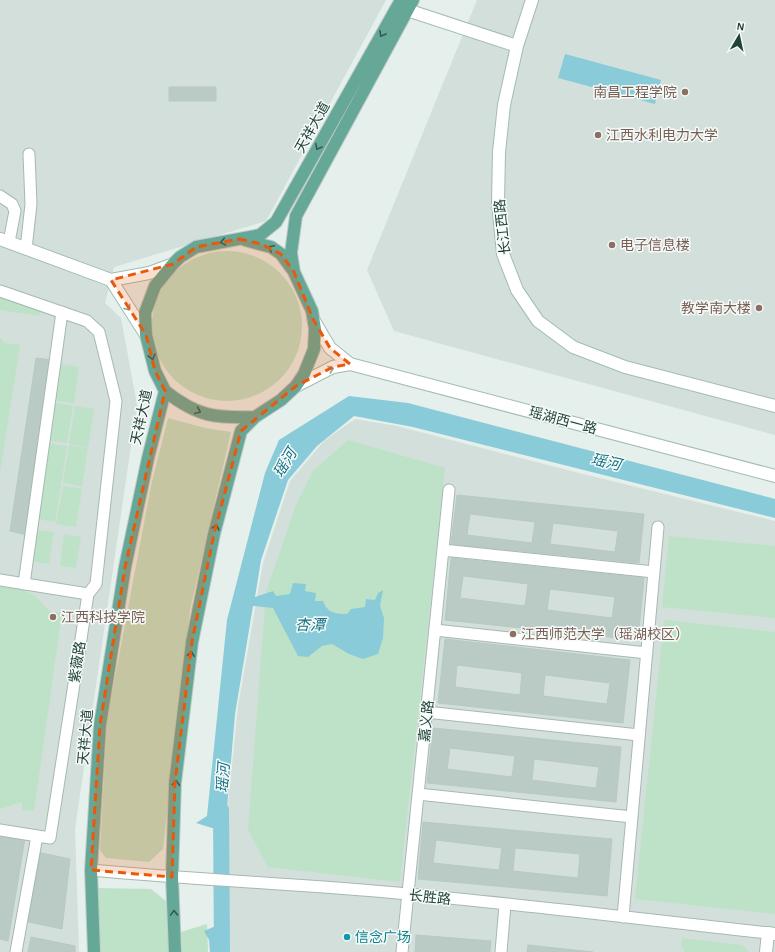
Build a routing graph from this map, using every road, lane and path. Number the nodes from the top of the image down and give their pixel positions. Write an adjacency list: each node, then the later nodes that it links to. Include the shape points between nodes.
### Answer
1 (532, 0): 3 (street, 长江西路)
2 (404, 4): 3 (street); 6 (main road, 天祥大道, one-way to 6, via 276,222 260,235); 10 (main road, 天祥大道, via 296,216 291,253)
3 (517, 46): 19 (street, 长江西路, via 504,105 499,152 498,202 504,254 517,290 538,321 573,348 625,367)
4 (29, 154): 8 (street, via 31,204)
5 (0, 196): 7 (street, via 12,204 16,211)
6 (239, 239): 9 (main road, 天祥大道, one-way to 9, via 196,247); 10 (main road, one-way to 6, via 281,254 271,247)
7 (5, 240): 8 (street)
8 (26, 249): 11 (street)
9 (173, 264): 11 (street, via 149,273); 15 (main road, 天祥大道, via 155,286 145,313)
10 (294, 272): 14 (main road, 天祥大道, via 312,311)
11 (111, 280): 15 (street, one-way to 15)
12 (0, 291): 13 (street)
13 (62, 312): 27 (street); 28 (street, via 87,321 98,332 116,401 96,584)
14 (313, 319): 16 (street, via 330,348); 17 (main road, 天祥大道, via 314,349)
15 (146, 335): 18 (main road, 天祥大道, one-way to 18, via 155,371)
16 (350, 364): 17 (street, one-way to 16, via 333,367); 21 (street, 瑶湖西一路)
17 (296, 386): 20 (main road, 天祥大道, via 281,400)
18 (165, 391): 20 (main road, one-way to 20, via 181,404 206,415 225,418); 37 (main road, 天祥大道, via 125,567 100,725)
19 (775, 406)
20 (255, 417): 38 (main road, 天祥大道, one-way to 20, via 175,784 192,642 214,534 241,431)
21 (775, 476)
22 (449, 490): 24 (street, 嘉义路)
23 (658, 527): 25 (street)
24 (443, 550): 25 (street); 29 (street, 嘉义路)
25 (654, 572): 30 (street)
26 (0, 580): 27 (street)
27 (24, 584): 28 (street)
28 (88, 594): 36 (street, 紫薇路, via 50,838)
29 (435, 630): 30 (street); 31 (street, 嘉义路)
30 (647, 653): 32 (street)
31 (426, 712): 32 (street); 33 (street, 嘉义路)
32 (639, 735): 34 (street)
33 (418, 794): 34 (street); 39 (street, 嘉义路)
34 (632, 817): 41 (street)
35 (0, 830): 36 (street, 紫薇路)
36 (37, 836): 43 (street)
37 (91, 870): 38 (street, 长胜路); 44 (main road, 天祥大道)
38 (172, 877): 39 (street, 长胜路); 45 (main road, 天祥大道, one-way to 38)
39 (408, 894): 40 (street, 长胜路); 46 (street, 嘉义路)
40 (505, 904): 41 (street, 长胜路); 47 (street)
41 (623, 917): 42 (street, 长胜路)
42 (772, 933): 48 (street)
43 (16, 952)
44 (94, 952)
45 (175, 952)
46 (402, 952)
47 (501, 952)
48 (766, 952)

